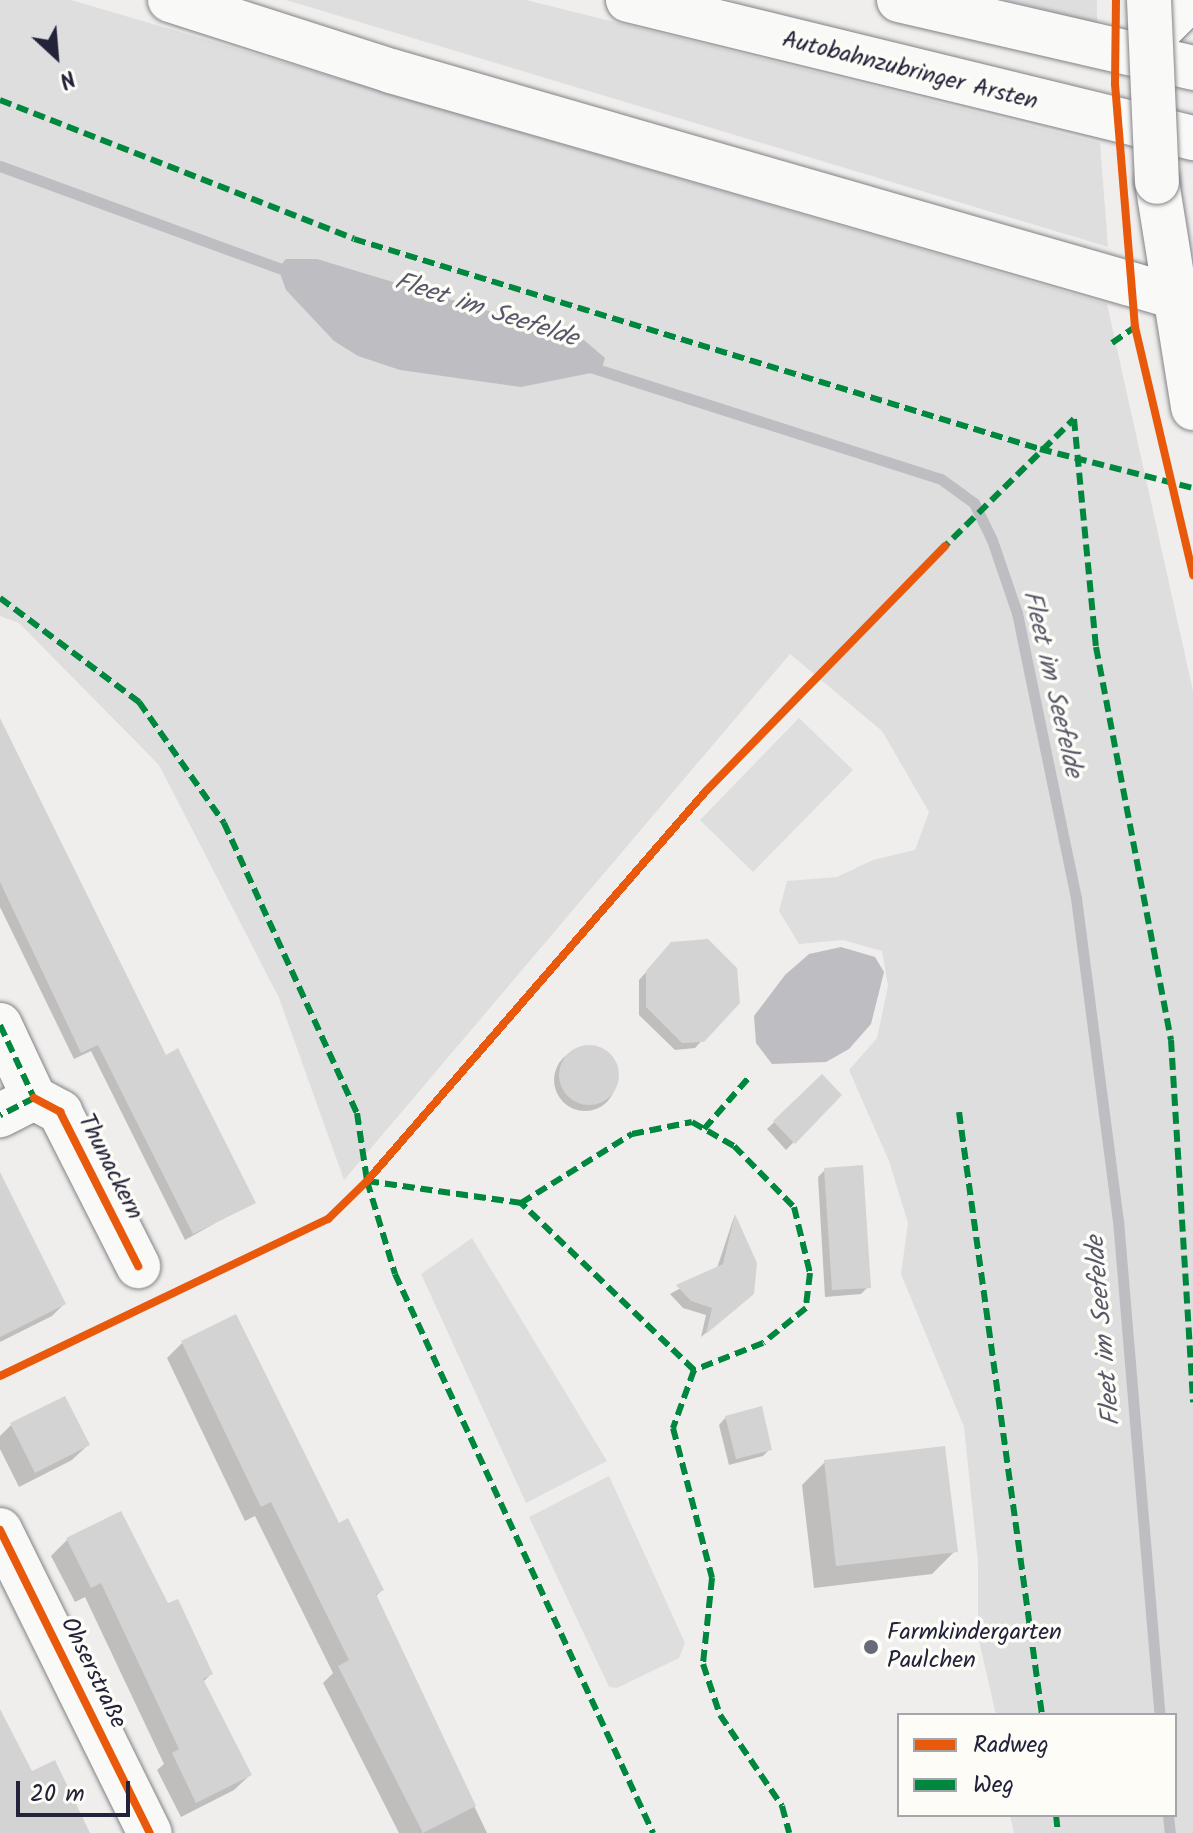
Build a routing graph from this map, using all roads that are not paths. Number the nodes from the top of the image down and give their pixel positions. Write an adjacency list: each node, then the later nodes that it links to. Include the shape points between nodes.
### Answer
1 (170, 0): 7 (main road, via 391,71)
2 (628, 0): 6 (main road, Autobahnzubringer Arsten, via 945,82)
3 (899, 0): 5 (main road)
4 (1168, 11): 7 (main road, bridge, via 1157,182)
5 (1193, 68)
6 (1193, 138)
7 (1183, 298): 8 (main road)
8 (1193, 408)
9 (0, 1025): 10 (main road, Thunackern)
10 (17, 1106): 11 (main road, Thunackern, via 60,1112)
11 (138, 1266)
12 (0, 1530): 13 (main road, Ohserstraße)
13 (150, 1833)

